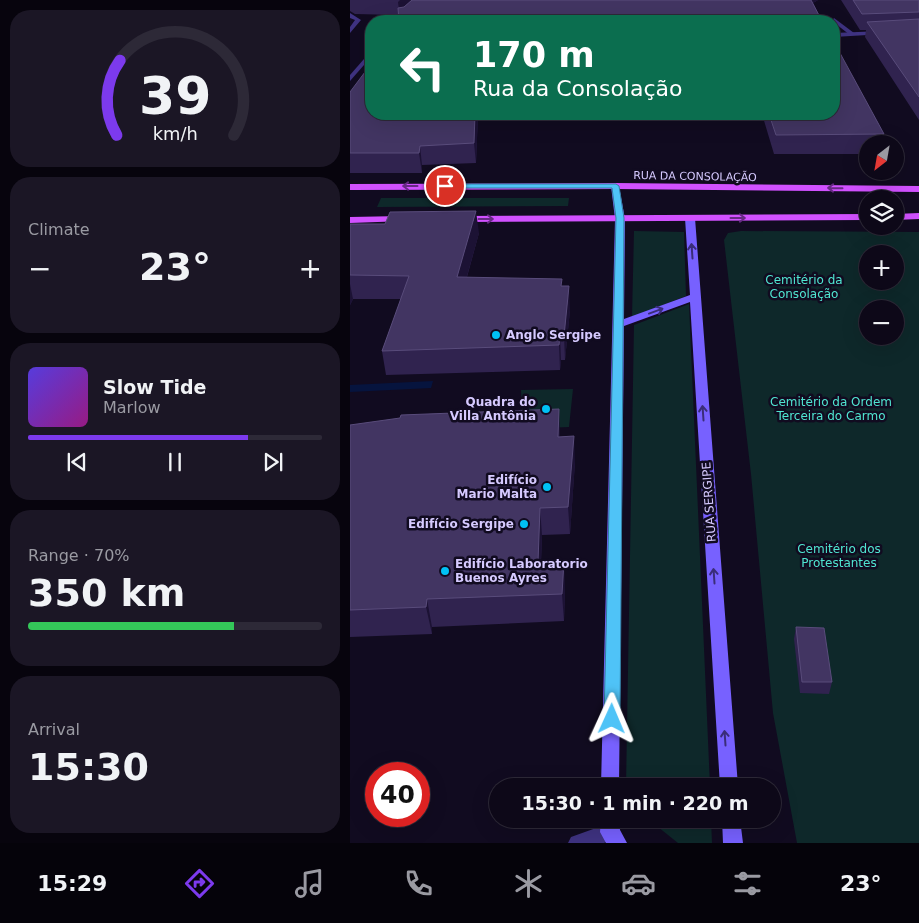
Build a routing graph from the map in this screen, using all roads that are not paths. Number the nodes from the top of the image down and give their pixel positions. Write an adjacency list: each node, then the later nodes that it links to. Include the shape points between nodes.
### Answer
1 (350, 16): 3 (street, via 358,20)
2 (840, 25): 5 (street)
3 (350, 31)
4 (890, 32): 5 (street)
5 (852, 34): 6 (street)
6 (840, 35)
7 (363, 61): 8 (street)
8 (350, 79)
9 (616, 186): 10 (main road, RUA DA CONSOLAÇÃO, one-way to 10); 11 (main road, RUA DA CONSOLAÇÃO, one-way to 9); 15 (street)
10 (350, 187)
11 (919, 189)
12 (919, 216): 14 (main road)
13 (859, 217): 16 (main road, one-way to 13)
14 (904, 217)
15 (620, 218): 16 (main road); 18 (main road, one-way to 15); 21 (street)
16 (690, 218): 20 (street, RUA SERGIPE, one-way to 16)
17 (410, 219): 19 (main road)
18 (449, 219)
19 (350, 220)
20 (695, 297): 21 (street, one-way to 20); 23 (street, RUA SERGIPE, one-way to 20)
21 (617, 325): 22 (street)
22 (610, 778)
23 (728, 778)
24 (732, 828): 27 (street)
25 (612, 831): 26 (street)
26 (578, 843)
27 (733, 843)

